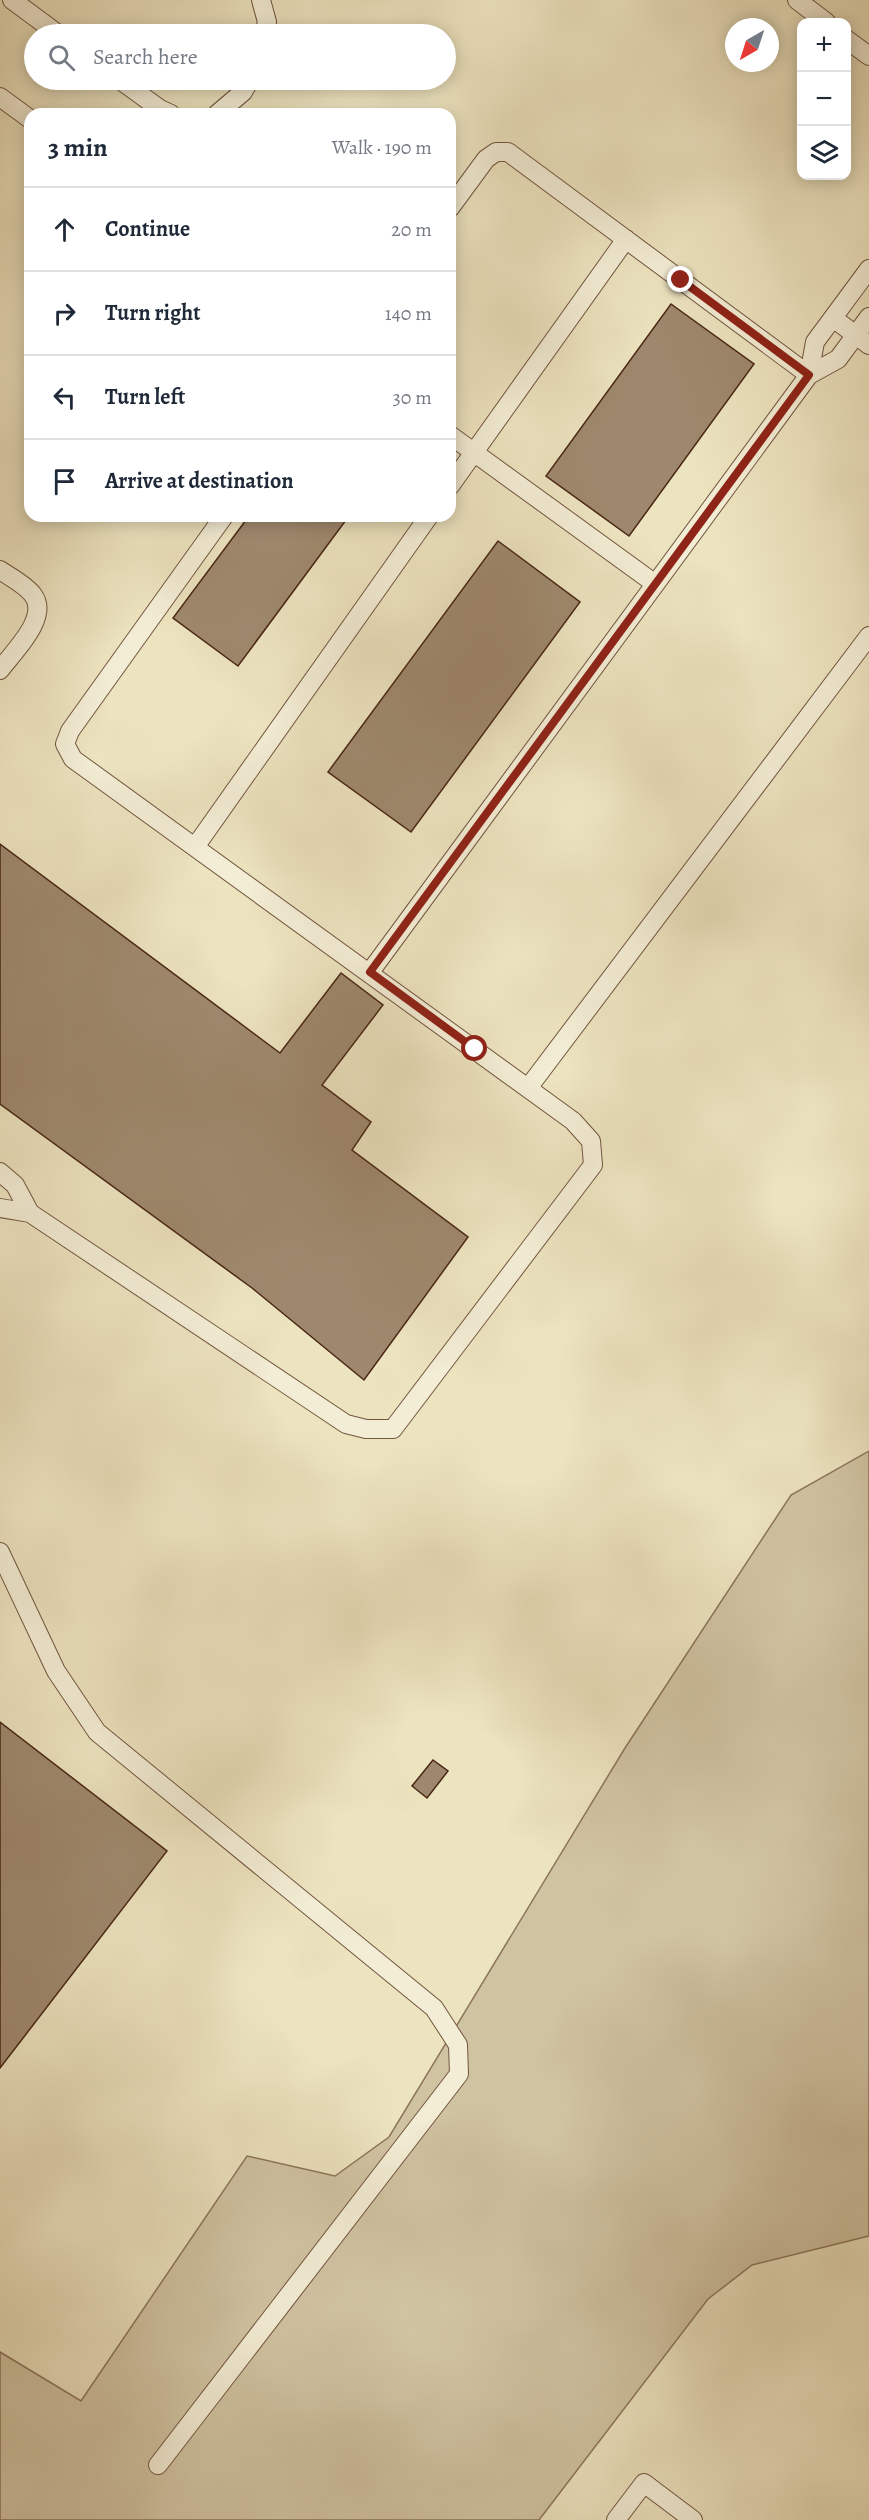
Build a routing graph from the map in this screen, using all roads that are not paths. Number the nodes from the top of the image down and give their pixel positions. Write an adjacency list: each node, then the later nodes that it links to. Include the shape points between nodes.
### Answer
1 (12, 0): 5 (lane)
2 (261, 0): 6 (lane)
3 (797, 0): 4 (lane)
4 (821, 18)
5 (44, 24)
6 (266, 24)
7 (851, 43): 8 (lane)
8 (869, 56)
9 (134, 90): 12 (lane)
10 (244, 90): 13 (lane)
11 (0, 97): 14 (lane)
12 (159, 108)
13 (224, 108)
14 (24, 115)
15 (456, 200): 16 (lane, via 486,159 496,152 508,152)
16 (626, 239): 21 (lane); 23 (lane)
17 (869, 269): 19 (lane)
18 (869, 317): 20 (lane)
19 (833, 318): 20 (lane); 21 (lane, via 815,342)
20 (862, 340): 21 (lane)
21 (809, 375): 28 (lane)
22 (456, 440): 23 (lane)
23 (473, 453): 24 (lane); 28 (lane)
24 (456, 477)
25 (220, 522): 31 (lane, via 70,731 65,744 73,759)
26 (425, 522): 31 (lane)
27 (0, 570): 30 (lane, via 33,594 39,606 37,619)
28 (654, 583): 32 (lane)
29 (869, 636): 33 (lane)
30 (0, 670)
31 (195, 847): 32 (lane)
32 (370, 972): 33 (lane)
33 (528, 1088): 36 (lane, via 573,1121 591,1141 593,1165 393,1429 346,1424)
34 (0, 1172): 36 (lane, via 15,1185)
35 (0, 1208): 36 (lane)
36 (30, 1213)
37 (0, 1552): 38 (lane, via 56,1671 97,1732 434,2008 458,2045 459,2074)
38 (158, 2465)
39 (616, 2520): 40 (lane, via 644,2483)
40 (693, 2520)

